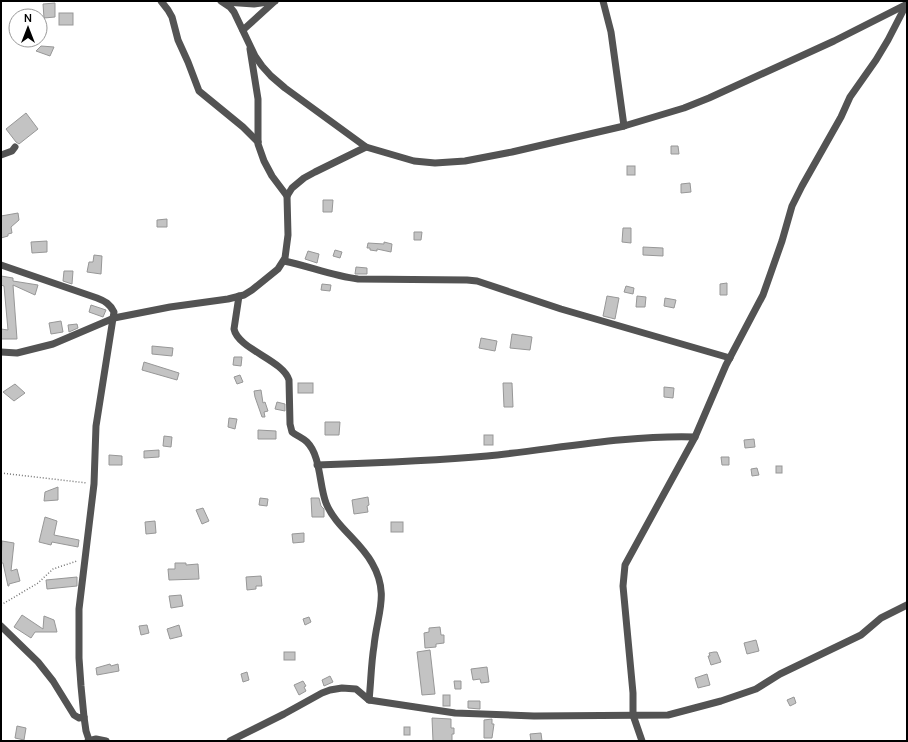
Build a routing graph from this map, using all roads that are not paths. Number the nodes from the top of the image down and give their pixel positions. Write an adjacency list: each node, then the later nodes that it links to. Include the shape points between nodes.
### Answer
1 (161, 1): 9 (street, via 172,17 178,40 199,91)
2 (275, 1): 4 (street, via 254,4); 6 (street)
3 (603, 1): 8 (street, via 611,32)
4 (223, 2): 6 (street, via 234,12)
5 (906, 5): 8 (street, via 709,98); 19 (street, via 885,45 850,97 792,206 763,295)
6 (243, 30): 7 (street)
7 (249, 43): 9 (street, via 258,99); 11 (street, via 271,76)
8 (624, 126): 11 (street, via 512,152 435,163 414,161)
9 (258, 142): 13 (street, via 267,165)
10 (15, 147): 12 (street)
11 (366, 148): 13 (street, via 304,178)
12 (1, 155)
13 (287, 196): 14 (street, via 288,244)
14 (284, 261): 16 (street, via 270,277); 19 (street, via 358,279 467,280)
15 (1, 265): 17 (street, via 107,302 114,312)
16 (239, 296): 17 (street); 21 (street, via 235,333 288,376 291,429 311,447)
17 (114, 318): 18 (street, via 53,344 17,353); 26 (street, via 96,426 94,484 79,622)
18 (1, 352)
19 (730, 358): 20 (street)
20 (695, 438): 21 (street, via 619,440 439,460); 25 (street, via 624,571)
21 (317, 465): 24 (street, via 322,490 331,513 368,556 379,581 382,601 374,645)
22 (907, 605): 25 (street, via 881,618 861,635 780,674 756,689 668,715)
23 (1, 626): 26 (street, via 38,662 74,715)
24 (369, 700): 25 (street, via 456,713); 29 (street, via 356,689 330,690)
25 (633, 716): 30 (street)
26 (84, 717): 27 (street)
27 (89, 741): 28 (street)
28 (106, 741)
29 (230, 741)
30 (642, 741)

